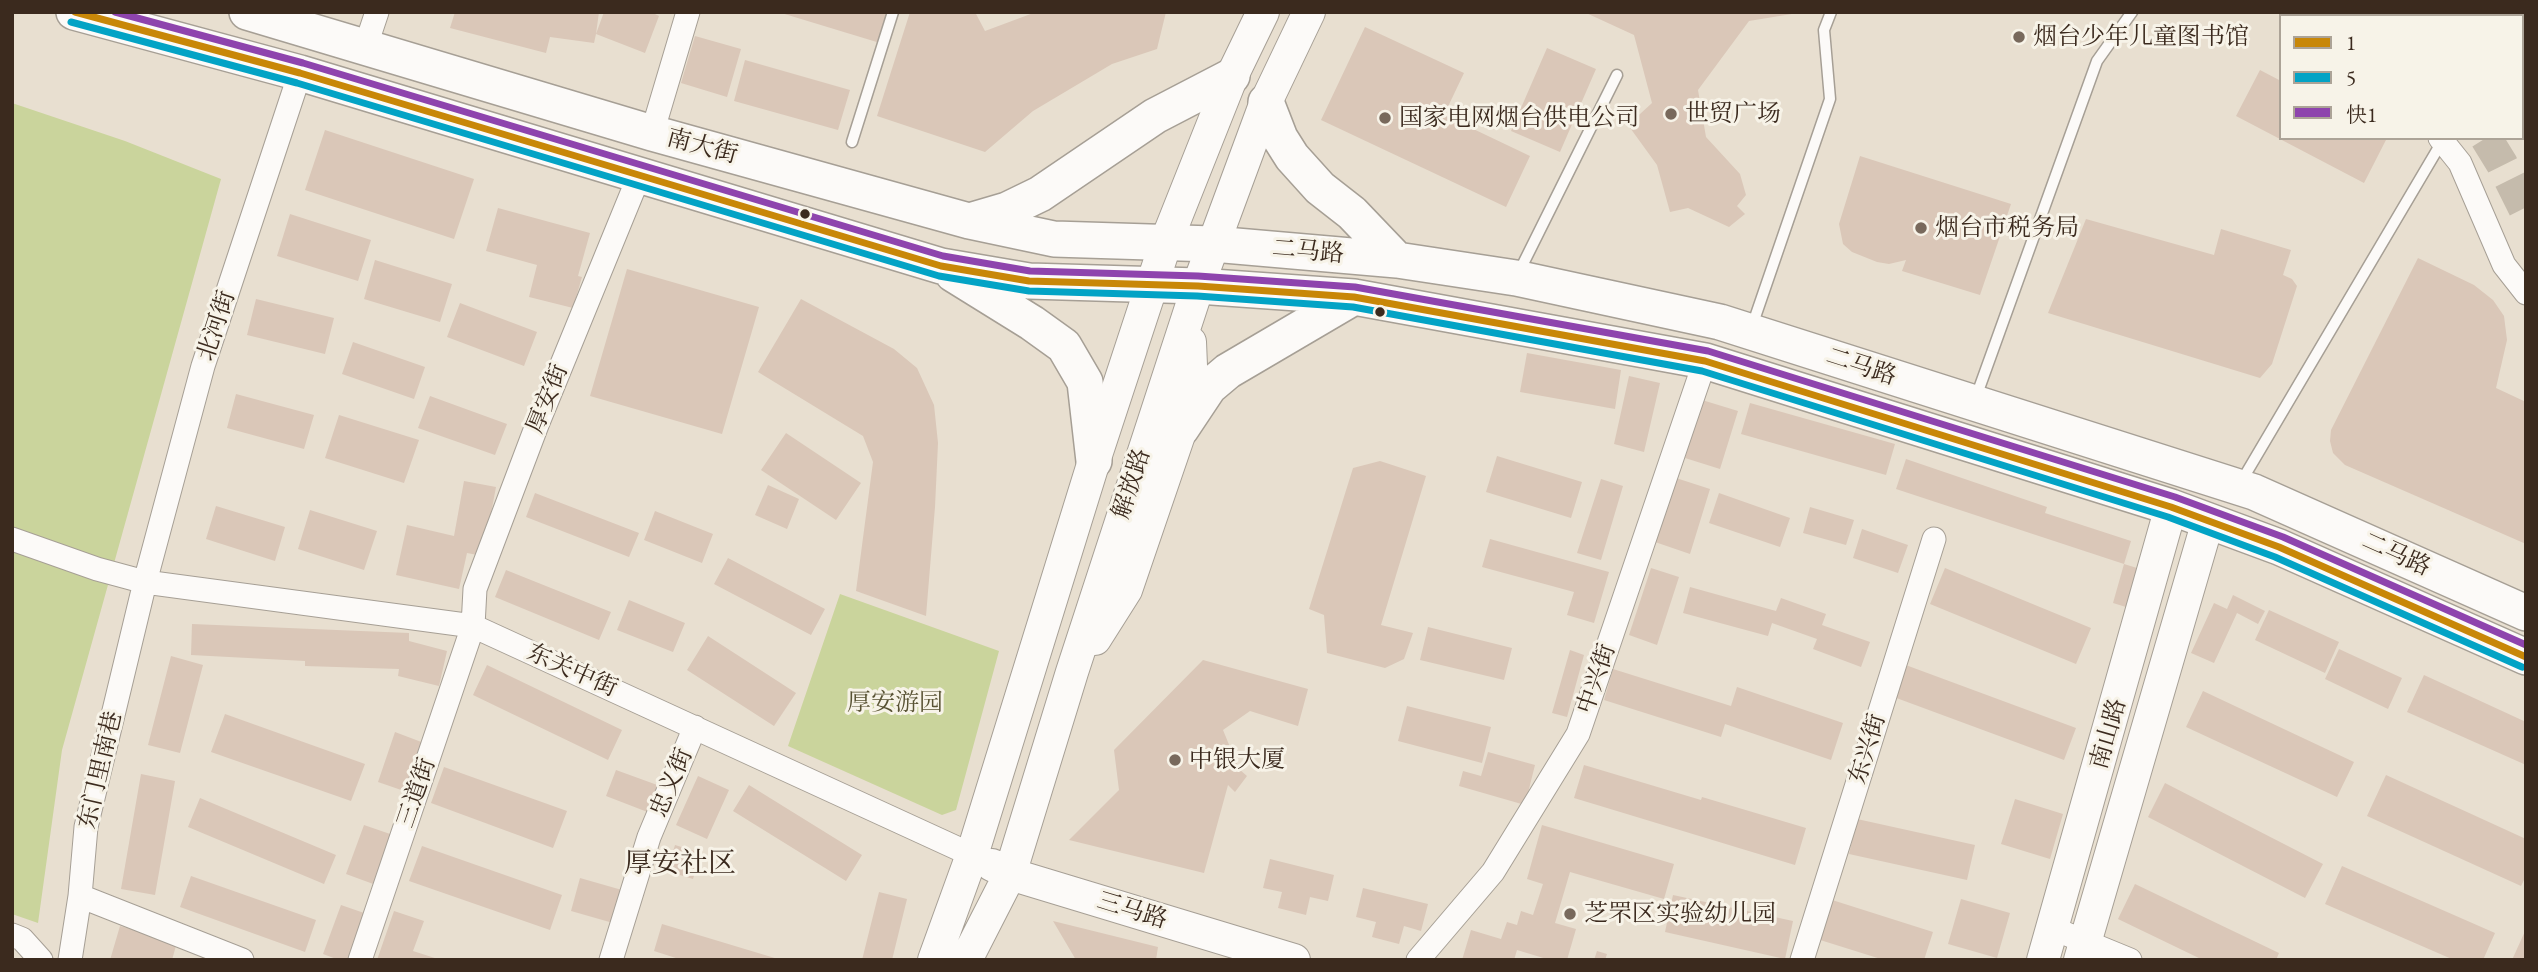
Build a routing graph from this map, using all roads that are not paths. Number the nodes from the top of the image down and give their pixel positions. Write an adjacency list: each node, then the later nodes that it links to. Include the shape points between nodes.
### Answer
1 (74, 12): 11 (main road, 南大街)
2 (247, 12): 10 (main road, 南大街)
3 (377, 12): 10 (street)
4 (688, 12): 15 (street)
5 (893, 12): 18 (lane)
6 (1263, 12): 13 (main road, 解放路)
7 (1309, 12): 14 (main road, 解放路)
8 (1831, 12): 30 (lane, via 1824,30 1830,99)
9 (2132, 12): 32 (lane, via 2097,61)
10 (365, 48): 15 (main road, 南大街)
11 (300, 73): 19 (main road, 南大街); 40 (street, 北河街, via 203,366)
12 (1617, 75): 25 (lane)
13 (1232, 76): 20 (main road, via 1155,116 1040,194 1007,211); 21 (main road, 解放路)
14 (1266, 102): 22 (main road, 解放路); 23 (main road, via 1292,157)
15 (652, 133): 20 (main road, 南大街)
16 (2441, 140): 35 (lane)
17 (2443, 140): 27 (street, via 2460,163 2504,265)
18 (852, 142)
19 (639, 176): 24 (main road, 南大街); 42 (street, 厚安街, via 475,589)
20 (970, 221): 21 (main road, 南大街, via 1054,239)
21 (1166, 242): 22 (main road, 二马路); 26 (main road, 解放路)
22 (1213, 244): 23 (main road, 二马路); 29 (main road, 解放路)
23 (1397, 260): 25 (main road, 二马路)
24 (941, 266): 26 (main road, 南大街, via 1029,281); 34 (main road, via 1063,345 1085,382)
25 (1516, 278): 30 (main road, 二马路)
26 (1151, 286): 29 (main road, 二马路); 34 (main road, 解放路)
27 (2526, 293)
28 (1354, 298): 29 (main road, 二马路); 31 (main road, 二马路); 33 (main road, via 1227,371 1209,387)
29 (1194, 302): 33 (main road, via 1191,366); 44 (main road, 解放路)
30 (1751, 332): 32 (main road, 二马路)
31 (1705, 361): 36 (main road, 二马路); 60 (street, 中兴街, via 1578,734 1493,872)
32 (1974, 403): 35 (main road, 二马路)
33 (1181, 429): 44 (main road, via 1126,590)
34 (1094, 461): 46 (main road, 解放路)
35 (2238, 487): 41 (main road, 二马路)
36 (2171, 508): 37 (main road, 二马路); 49 (main road, 南山路)
37 (2208, 521): 43 (main road, 二马路, via 2279,547); 51 (main road, 南山路)
38 (12, 539): 40 (street, 东关中街)
39 (1934, 539): 61 (street, 东兴街)
40 (145, 582): 42 (street, 东关中街); 48 (street, 东门里南巷, via 86,827)
41 (2526, 613)
42 (473, 626): 45 (street, 东关中街); 55 (street, 三道街)
43 (2526, 657)
44 (1072, 672): 47 (main road, 解放路)
45 (695, 727): 46 (street, 东关中街); 56 (street, 忠义街, via 649,837)
46 (972, 855): 47 (main road, 三马路); 57 (main road, 解放路)
47 (1010, 874): 58 (main road, 解放路); 59 (main road, 三马路)
48 (80, 896): 53 (street, 东门里南巷); 54 (street)
49 (2052, 928): 51 (street); 62 (main road, 南山路)
50 (12, 935): 52 (street)
51 (2083, 951): 63 (street)
52 (41, 960)
53 (70, 960)
54 (242, 960)
55 (360, 960)
56 (611, 960)
57 (934, 960)
58 (966, 960)
59 (1294, 960)
60 (1418, 960)
61 (1802, 960)
62 (2043, 960)
63 (2130, 960)

